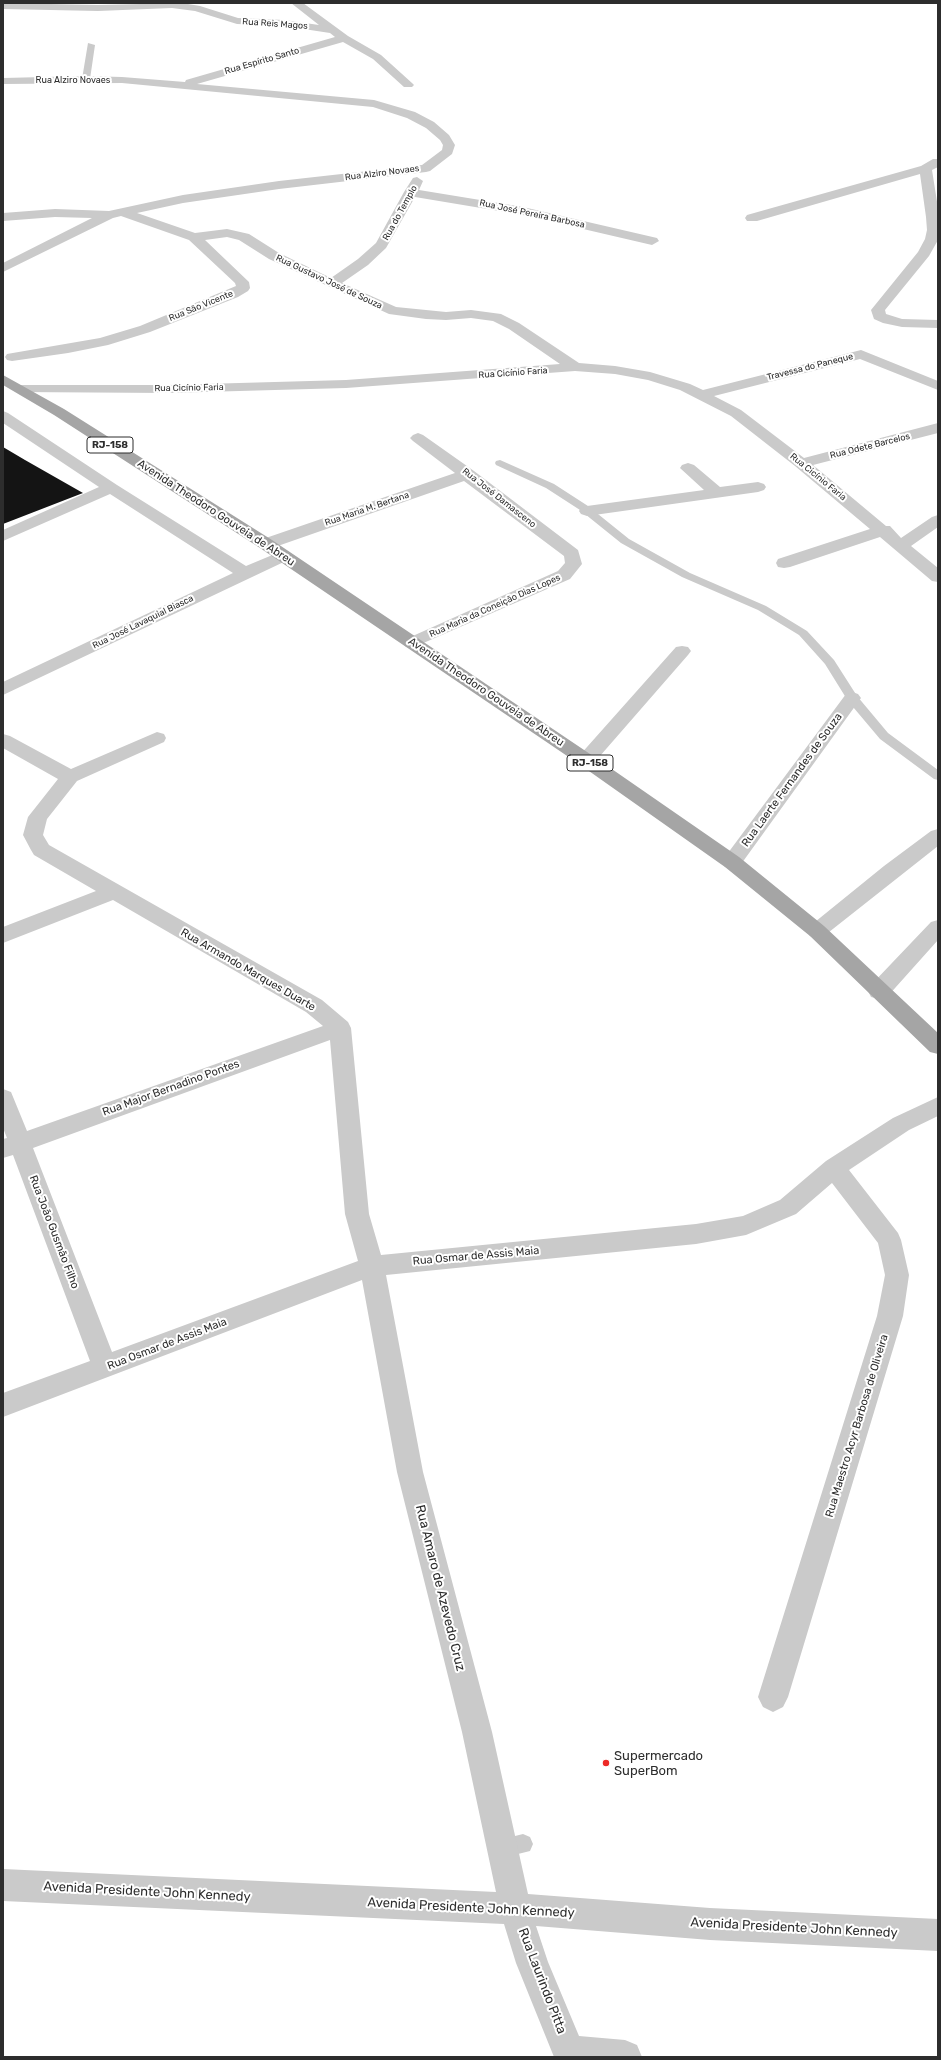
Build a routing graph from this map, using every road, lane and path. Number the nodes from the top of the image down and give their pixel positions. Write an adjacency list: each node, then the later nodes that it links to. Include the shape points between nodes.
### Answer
1 (296, 3): 3 (street)
2 (3, 6): 3 (street, Rua Reis Magos, via 98,8 172,5 196,8 237,21 290,23)
3 (333, 30): 4 (street)
4 (344, 38): 8 (street, Rua Espírito Santo); 9 (street, via 377,57)
5 (91, 45): 6 (lane)
6 (86, 79): 7 (street, Rua Alziro Novaes); 8 (street, Rua Alziro Novaes)
7 (3, 81)
8 (180, 85): 11 (street, Rua Alziro Novaes, via 388,107 430,125 445,138 448,151)
9 (408, 85)
10 (938, 161): 12 (street)
11 (426, 168): 13 (street, Rua do Templo); 14 (street, Rua Alziro Novaes, via 279,185 182,200)
12 (925, 169): 16 (street); 21 (street, via 932,207 932,239 924,253 878,310 879,316 888,320)
13 (410, 192): 18 (street, Rua José Pereira Barbosa, via 523,211); 20 (street, Rua do Templo, via 381,245 363,262)
14 (115, 214): 15 (street, Rua São Vicente, via 55,213); 17 (street, Rua São Vicente); 19 (street, Rua Alziro Novaes)
15 (3, 217)
16 (752, 218)
17 (194, 237): 20 (street, Rua Gustavo José de Souza, via 227,233 244,237 274,256); 22 (street, Rua São Vicente, via 244,284 240,291 145,329 104,342)
18 (652, 241)
19 (3, 268)
20 (332, 283): 23 (street, Rua Gustavo José de Souza, via 394,311 426,315 472,314 496,317 514,326)
21 (938, 324)
22 (6, 358)
23 (575, 368): 26 (street, Rua Cicínio Faria, via 346,384 168,389); 27 (street, Rua Cicínio Faria, via 615,370 650,376)
24 (3, 379): 26 (main road, Avenida Theodoro Gouveia de Abreu / RJ-158)
25 (938, 386): 27 (street, Travessa do Paneque, via 861,354)
26 (21, 389): 42 (main road, Avenida Theodoro Gouveia de Abreu / RJ-158)
27 (701, 395): 32 (street, Rua Cicínio Faria, via 736,413)
28 (3, 416): 36 (street)
29 (938, 428): 32 (street, Rua Odete Barcelos)
30 (418, 438): 34 (street, Rua José Damasceno)
31 (500, 463): 38 (lane, via 550,486)
32 (801, 463): 40 (street, Rua Cicínio Faria)
33 (688, 468): 37 (street)
34 (468, 474): 42 (street, Rua Maria M. Bertana); 46 (street, Rua José Damasceno, via 572,554)
35 (758, 487): 37 (street)
36 (111, 488): 41 (street); 47 (street)
37 (716, 493): 38 (street)
38 (587, 511): 52 (lane, via 625,541 686,575 762,608 803,633 830,662)
39 (938, 520): 43 (street)
40 (884, 530): 43 (street, Rua Cicínio Faria); 45 (street)
41 (3, 536)
42 (266, 544): 44 (main road, Avenida Theodoro Gouveia de Abreu / RJ-158)
43 (901, 545): 48 (street, Rua Cicínio Faria)
44 (282, 556): 47 (street, Rua José Lavaquial Biasca); 49 (main road, Avenida Theodoro Gouveia de Abreu / RJ-158)
45 (784, 563)
46 (574, 564): 49 (street, Rua Maria da Coneição Dias Lopes, via 564,575)
47 (245, 573): 51 (street, Rua José Lavaquial Biasca)
48 (938, 577)
49 (412, 642): 55 (main road, Avenida Theodoro Gouveia de Abreu / RJ-158)
50 (682, 651): 55 (street)
51 (3, 689)
52 (852, 698): 56 (lane, via 884,736); 59 (street, Rua Laerte Fernandes de Souza)
53 (157, 738): 57 (street)
54 (3, 740): 57 (street)
55 (586, 760): 59 (main road, Avenida Theodoro Gouveia de Abreu / RJ-158)
56 (938, 776)
57 (70, 777): 60 (street, Rua Armando Marques Duarte, via 38,817 33,836 41,850)
58 (938, 836): 62 (street)
59 (732, 862): 62 (main road, Avenida Theodoro Gouveia de Abreu / RJ-158)
60 (113, 892): 63 (street); 65 (street, Rua Armando Marques Duarte, via 314,1006)
61 (938, 927): 64 (street)
62 (817, 932): 64 (main road, Avenida Theodoro Gouveia de Abreu / RJ-158)
63 (3, 935)
64 (879, 991): 66 (main road, Avenida Theodoro Gouveia de Abreu / RJ-158)
65 (340, 1028): 69 (street, Rua Major Bernadino Pontes); 71 (street, via 357,1214)
66 (938, 1046)
67 (3, 1098): 69 (street, Rua João Gusmão Filho)
68 (938, 1106): 70 (street, Rua Osmar de Assis Maia, via 901,1124)
69 (12, 1145): 72 (street, Rua João Gusmão Filho)
70 (834, 1168): 71 (street, Rua Osmar de Assis Maia, via 788,1207 746,1225 696,1234); 74 (street, Rua Maestro Acyr Barbosa de Oliveira, via 889,1240 897,1274 890,1316)
71 (372, 1266): 72 (street, Rua Osmar de Assis Maia); 76 (street, Rua Amaro de Azevedo Cruz, via 410,1472 477,1732 513,1846)
72 (105, 1367): 73 (street, Rua Osmar de Assis Maia)
73 (3, 1405)
74 (773, 1697)
75 (3, 1885): 76 (street, Avenida Presidente John Kennedy)
76 (515, 1909): 77 (street, Avenida Presidente John Kennedy, via 710,1924); 78 (street, Rua Laurindo Pitta)
77 (938, 1935)
78 (566, 2055): 79 (street)
79 (625, 2057)

